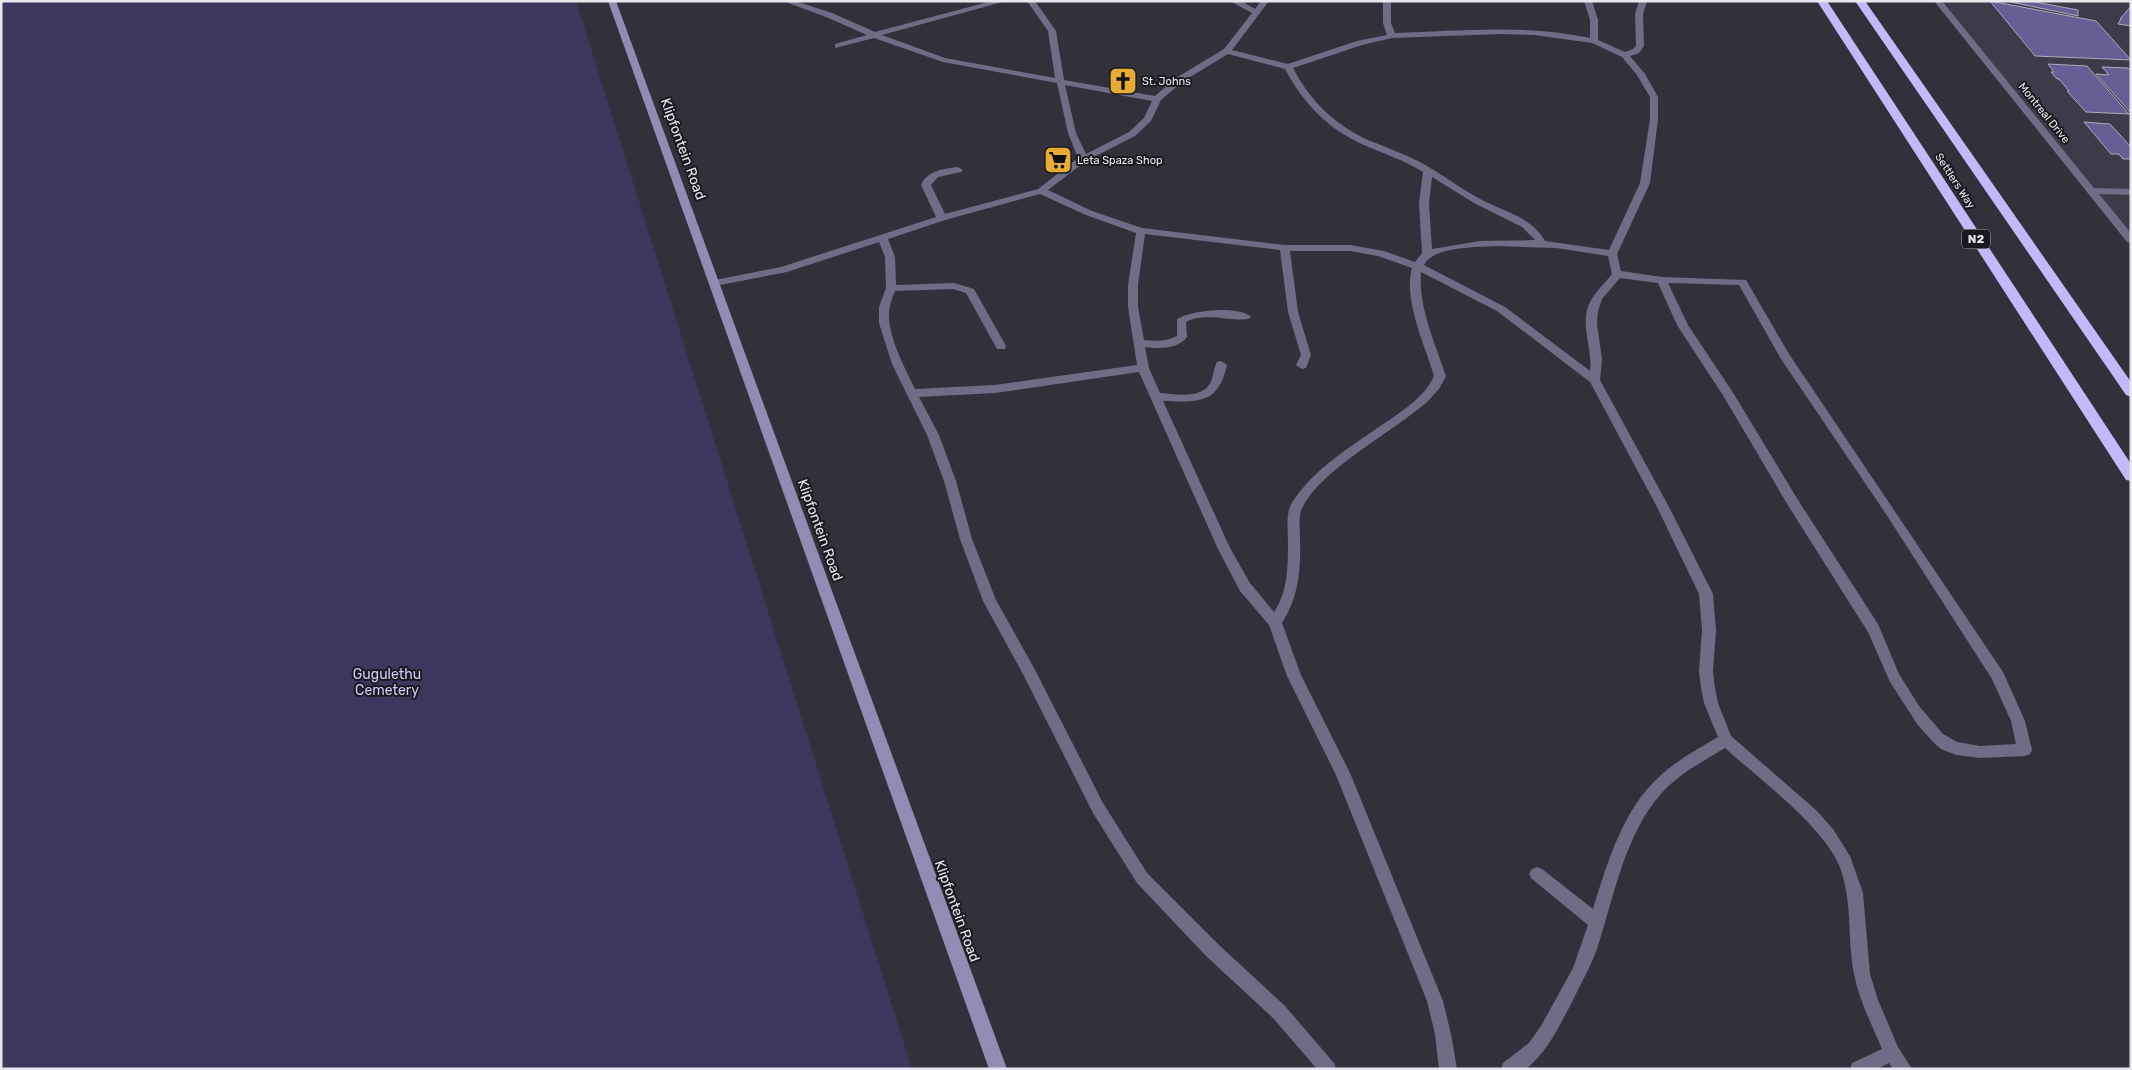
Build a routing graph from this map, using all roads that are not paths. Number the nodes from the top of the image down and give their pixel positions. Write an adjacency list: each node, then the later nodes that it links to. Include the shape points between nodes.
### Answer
1 (612, 1): 40 (main road, Klipfontein Road)
2 (787, 1): 14 (street)
3 (1002, 1): 14 (street)
4 (1031, 1): 21 (street, via 1052,30)
5 (1234, 1): 13 (street)
6 (1265, 1): 13 (street)
7 (1387, 1): 15 (street, via 1387,23)
8 (1588, 1): 16 (street, via 1594,20)
9 (1643, 1): 19 (street, via 1639,14 1640,46)
10 (1822, 1): 52 (highway, Settlers Way / N2)
11 (1860, 1): 49 (highway, Settlers Way)
12 (1938, 1): 27 (street, Montreal Drive)
13 (1256, 12): 18 (street)
14 (874, 35): 17 (street); 21 (street, via 950,61)
15 (1392, 36): 16 (street, via 1534,33); 20 (street, via 1360,42)
16 (1594, 41): 19 (street)
17 (838, 46)
18 (1227, 51): 20 (street); 22 (street, via 1179,80)
19 (1625, 55): 36 (street, via 1654,97 1654,119 1645,182)
20 (1288, 67): 25 (street, via 1301,90 1339,128)
21 (1062, 83): 22 (street); 23 (street, via 1072,134)
22 (1157, 99): 23 (street, via 1148,119 1132,134)
23 (1083, 159): 26 (street)
24 (958, 170): 29 (street, via 932,176 927,181)
25 (1428, 171): 33 (street, via 1478,202 1525,224); 35 (street, via 1424,202)
26 (1041, 191): 29 (street); 30 (street, via 1089,213)
27 (2092, 191): 28 (street); 32 (street, Montreal Drive)
28 (2131, 192)
29 (942, 218): 31 (street)
30 (1141, 231): 34 (street); 43 (street, via 1133,285)
31 (882, 237): 40 (street, via 783,270); 41 (street, via 890,257)
32 (2131, 240)
33 (1542, 244): 35 (street, via 1470,245); 36 (street, via 1581,247)
34 (1284, 248): 37 (street, via 1365,250); 46 (street, via 1293,312 1306,355)
35 (1427, 254): 37 (street)
36 (1612, 254): 38 (street)
37 (1418, 266): 48 (street, via 1501,309); 53 (street, via 1416,292 1440,376 1438,382 1385,430 1325,473 1297,504 1294,577 1289,599)
38 (1618, 274): 39 (street); 48 (street, via 1599,297 1594,309)
39 (1662, 280): 39 (street, via 1686,329 1876,632 1895,679 1924,722 1939,740 1958,748 1992,753 2025,750 2018,721 1998,676 1785,356 1742,282)
40 (715, 283): 58 (main road, Klipfontein Road)
41 (891, 288): 44 (street, via 942,285 970,291); 50 (street, via 884,308 884,323 897,364)
42 (1246, 317): 43 (street, via 1221,314 1189,316 1181,321 1182,337 1178,340 1160,344)
43 (1139, 343): 47 (street)
44 (1001, 346)
45 (1221, 364): 51 (street, via 1216,386 1203,396)
46 (1302, 365)
47 (1142, 368): 50 (street, via 1002,388); 51 (street)
48 (1594, 380): 54 (street, via 1667,514 1706,594 1710,630 1706,671 1708,688)
49 (2131, 392)
50 (912, 393): 59 (street, via 941,456 966,539 990,601 1122,849 1142,878 1212,950 1279,1012)
51 (1155, 396): 53 (street, via 1228,556 1245,587)
52 (2131, 476)
53 (1274, 622): 60 (street, via 1294,676 1343,774 1435,1001)
54 (1726, 740): 56 (street, via 1670,775 1648,798 1633,823); 57 (street, via 1811,815 1845,861 1855,893 1862,974)
55 (1537, 874): 56 (street)
56 (1596, 922): 61 (street, via 1580,970 1555,1021 1533,1052)
57 (1892, 1053): 62 (street); 63 (street)
58 (998, 1069)
59 (1328, 1069)
60 (1448, 1069)
61 (1509, 1069)
62 (1858, 1069)
63 (1904, 1069)

